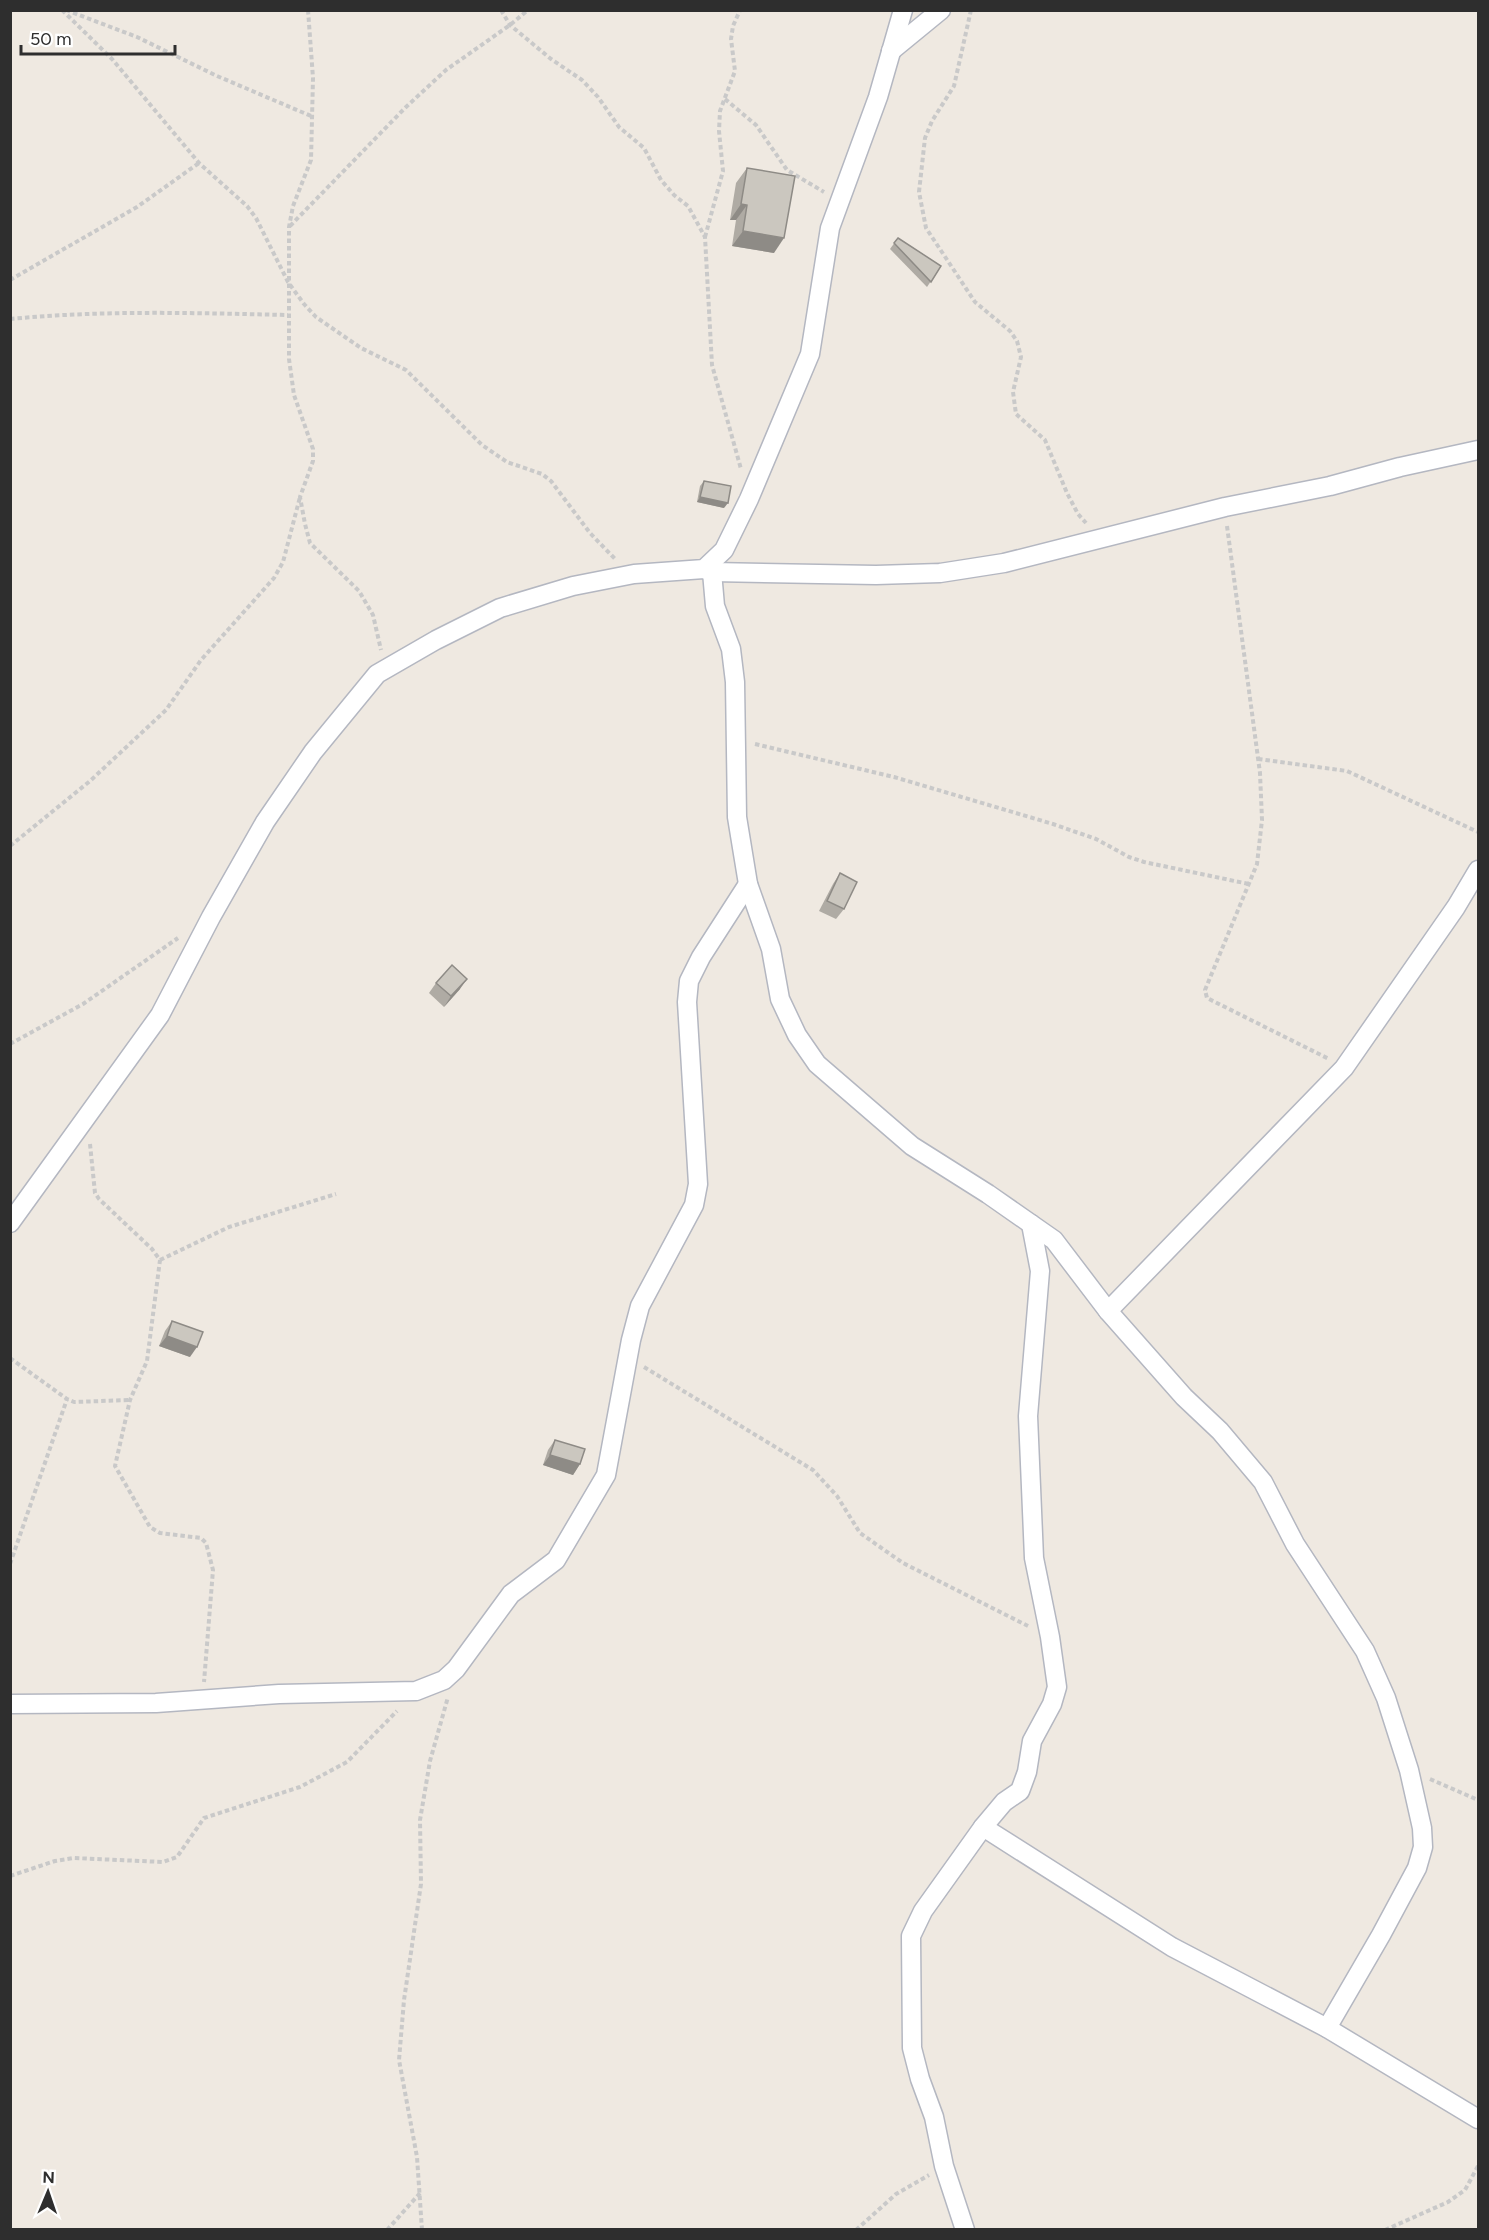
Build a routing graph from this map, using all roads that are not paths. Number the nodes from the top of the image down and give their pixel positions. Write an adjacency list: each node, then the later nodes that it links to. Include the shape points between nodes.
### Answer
1 (903, 10): 3 (street)
2 (941, 10): 3 (street)
3 (891, 51): 5 (street, via 830,228 810,354 749,499 724,549)
4 (1479, 450): 5 (street, via 1225,507 1004,563 940,573)
5 (708, 570): 7 (street, via 715,606 731,649 738,817); 8 (street, via 634,574 573,586 500,608 377,674 313,752 265,822 160,1015)
6 (1479, 870): 10 (street, via 1344,1068)
7 (748, 884): 9 (street, via 771,949 780,999 797,1035 817,1064 912,1146); 11 (street, via 689,981 698,1184 694,1206 640,1306 606,1475 556,1560 511,1594 456,1669 444,1680 416,1691 279,1694 156,1703)
8 (10, 1223)
9 (1031, 1224): 10 (street, via 1054,1240); 12 (street, via 1040,1271 1028,1416 1034,1558 1057,1687 1032,1741 1020,1791 1004,1802)
10 (1108, 1311): 13 (street, via 1263,1482 1295,1544 1365,1651 1386,1698 1409,1770 1422,1828 1418,1868)
11 (10, 1704)
12 (983, 1827): 13 (street, via 1172,1947); 15 (street, via 923,1911 911,1936 912,2048)
13 (1327, 2028): 14 (street)
14 (1479, 2119)
15 (965, 2229)

